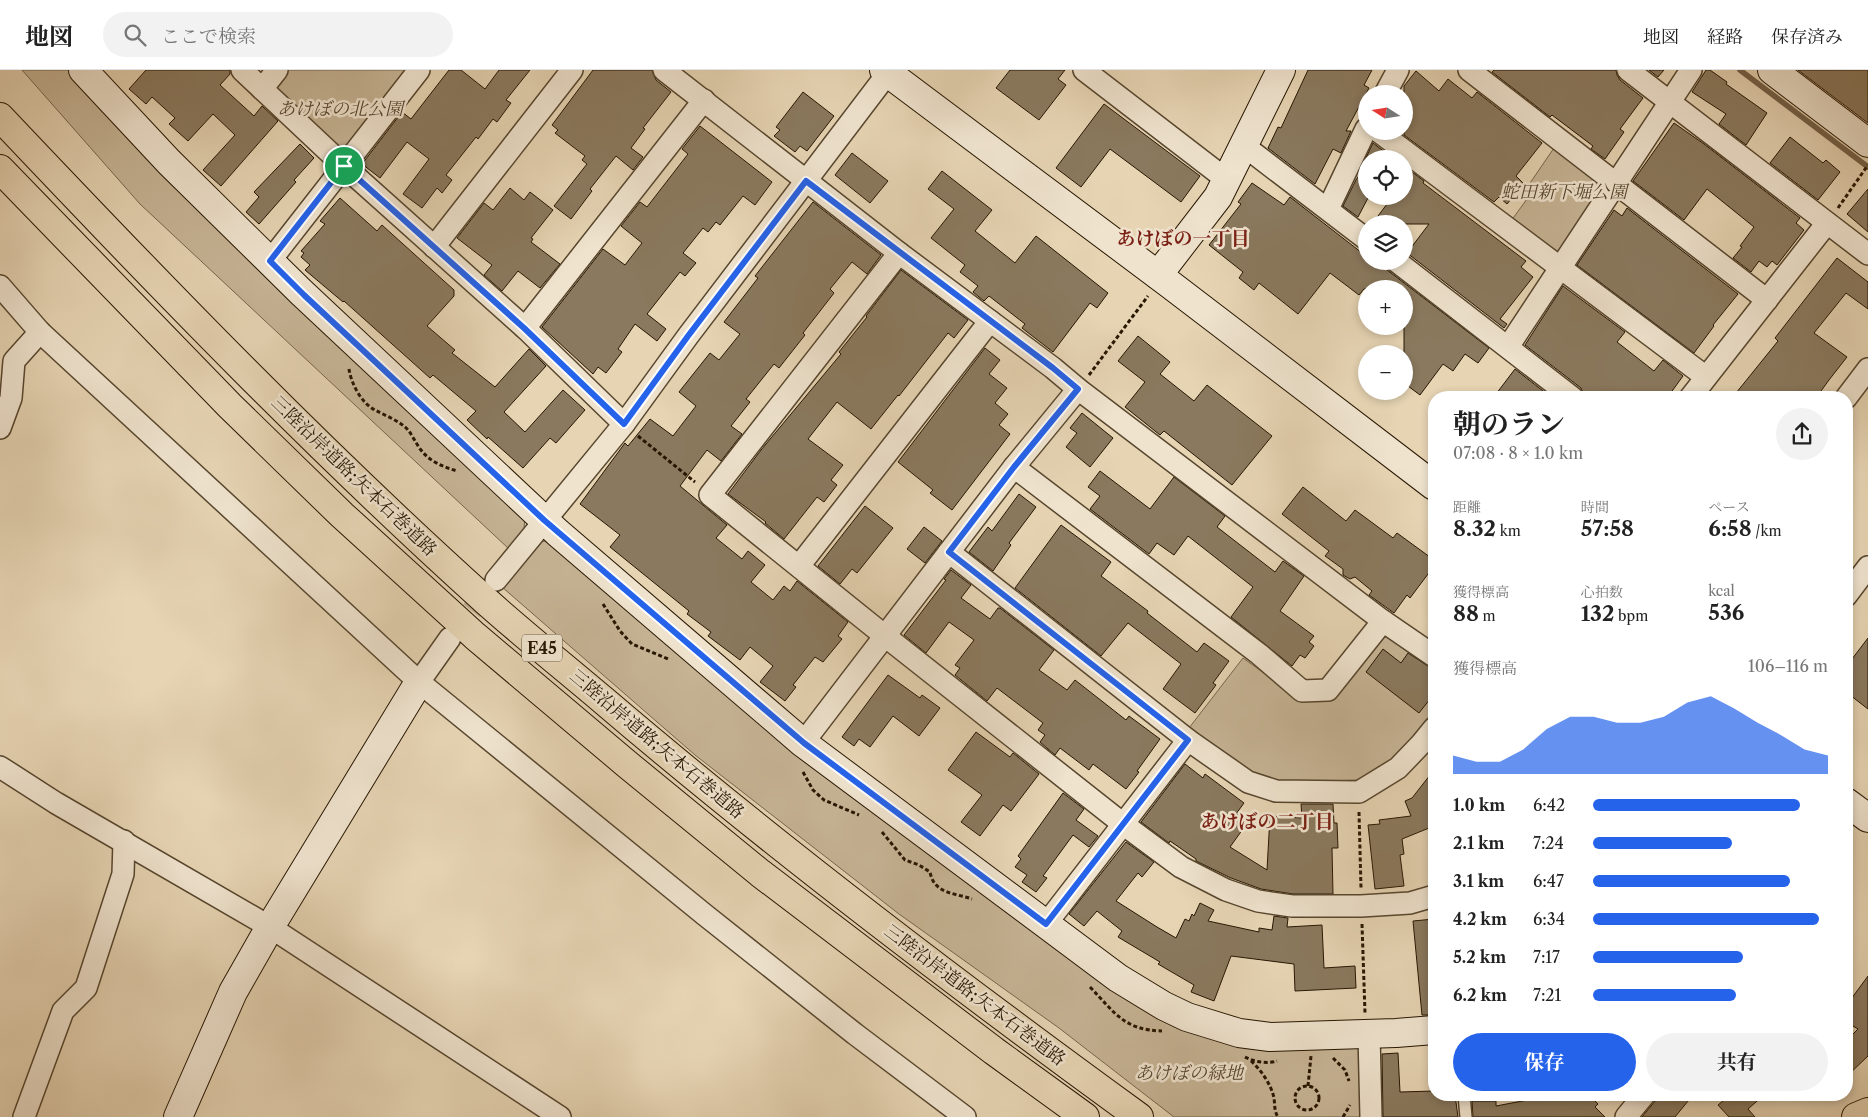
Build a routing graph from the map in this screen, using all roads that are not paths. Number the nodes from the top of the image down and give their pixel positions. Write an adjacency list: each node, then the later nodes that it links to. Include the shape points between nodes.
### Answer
1 (83, 70): 35 (street, via 169,162)
2 (242, 70): 16 (street)
3 (278, 70): 16 (street)
4 (419, 70): 24 (street)
5 (572, 70): 32 (street)
6 (664, 70): 17 (street)
7 (1084, 70): 26 (street)
8 (1281, 70): 23 (street)
9 (1398, 70): 15 (street)
10 (1469, 70): 28 (street)
11 (1628, 70): 18 (street)
12 (1691, 70): 18 (street)
13 (1772, 70): 22 (street)
14 (886, 72): 27 (street); 38 (street)
15 (1390, 85)
16 (262, 89): 24 (street)
17 (704, 100): 27 (street); 42 (street)
18 (1670, 102): 28 (street); 30 (street)
19 (0, 117): 87 (highway, 三陸沿岸道路;矢本石巻道路 / E45, via 260,387 490,605 780,846 1005,1019)
20 (1361, 140): 29 (street)
21 (1390, 140): 36 (street)
22 (1868, 143)
23 (1244, 145): 26 (street); 29 (street)
24 (344, 166): 32 (street); 35 (street)
25 (0, 169): 86 (highway, 三陸沿岸道路;矢本石巻道路 / E45, via 230,406 342,515 475,636 760,873)
26 (1227, 180): 38 (street)
27 (806, 181): 33 (street); 51 (street)
28 (1616, 182): 36 (street); 40 (street)
29 (1328, 209): 31 (street)
30 (1827, 223): 34 (street); 40 (street)
31 (1358, 233)
32 (434, 247): 42 (street)
33 (899, 253): 41 (street); 57 (street, via 710,495)
34 (1868, 254)
35 (270, 261): 55 (street)
36 (1559, 269): 44 (street); 46 (street)
37 (1408, 270): 44 (street)
38 (1154, 284): 54 (street)
39 (0, 286): 43 (street)
40 (1767, 300): 46 (street)
41 (990, 321): 47 (street); 57 (street)
42 (524, 328): 51 (street)
43 (40, 332): 52 (street, via 14,361 11,398); 65 (street)
44 (1508, 347): 48 (street)
45 (1868, 369): 50 (street)
46 (1706, 377): 49 (street)
47 (1078, 389): 53 (street); 61 (street)
48 (1565, 391)
49 (1695, 391)
50 (1851, 391)
51 (624, 424): 55 (street)
52 (0, 428)
53 (1014, 467): 56 (street); 61 (street, via 1251,648 1302,691 1328,690)
54 (1428, 482)
55 (544, 520): 59 (street); 68 (street)
56 (949, 552): 62 (street); 67 (street)
57 (799, 566): 62 (street)
58 (1868, 567): 60 (street)
59 (496, 580)
60 (1853, 587)
61 (1383, 621): 64 (street)
62 (885, 636): 68 (street); 72 (street)
63 (450, 638): 65 (street)
64 (1428, 652)
65 (419, 682): 76 (street); 85 (street, via 735,939)
66 (1428, 735): 67 (street, via 1398,768 1359,792 1276,791 1248,782)
67 (1188, 740): 72 (street)
68 (804, 743): 75 (street)
69 (0, 767): 73 (street)
70 (1853, 807): 71 (street)
71 (1868, 818)
72 (1123, 824): 74 (street, via 1181,867 1226,890 1258,901 1292,906 1361,906 1410,903); 75 (street)
73 (124, 841): 76 (street); 82 (street, via 123,874 86,988 63,1011)
74 (1428, 898)
75 (1046, 924): 78 (street, via 1118,978 1187,1017 1239,1033 1270,1037)
76 (270, 927): 83 (street, via 233,992); 84 (street)
77 (1428, 1030): 78 (street)
78 (1368, 1034): 88 (street)
79 (1465, 1101): 89 (lane)
80 (1639, 1101): 90 (street)
81 (1868, 1112): 91 (highway)
82 (24, 1117)
83 (178, 1117)
84 (560, 1117)
85 (965, 1117)
86 (1085, 1117)
87 (1139, 1117)
88 (1371, 1117)
89 (1466, 1117)
90 (1626, 1117)
91 (1856, 1117)

